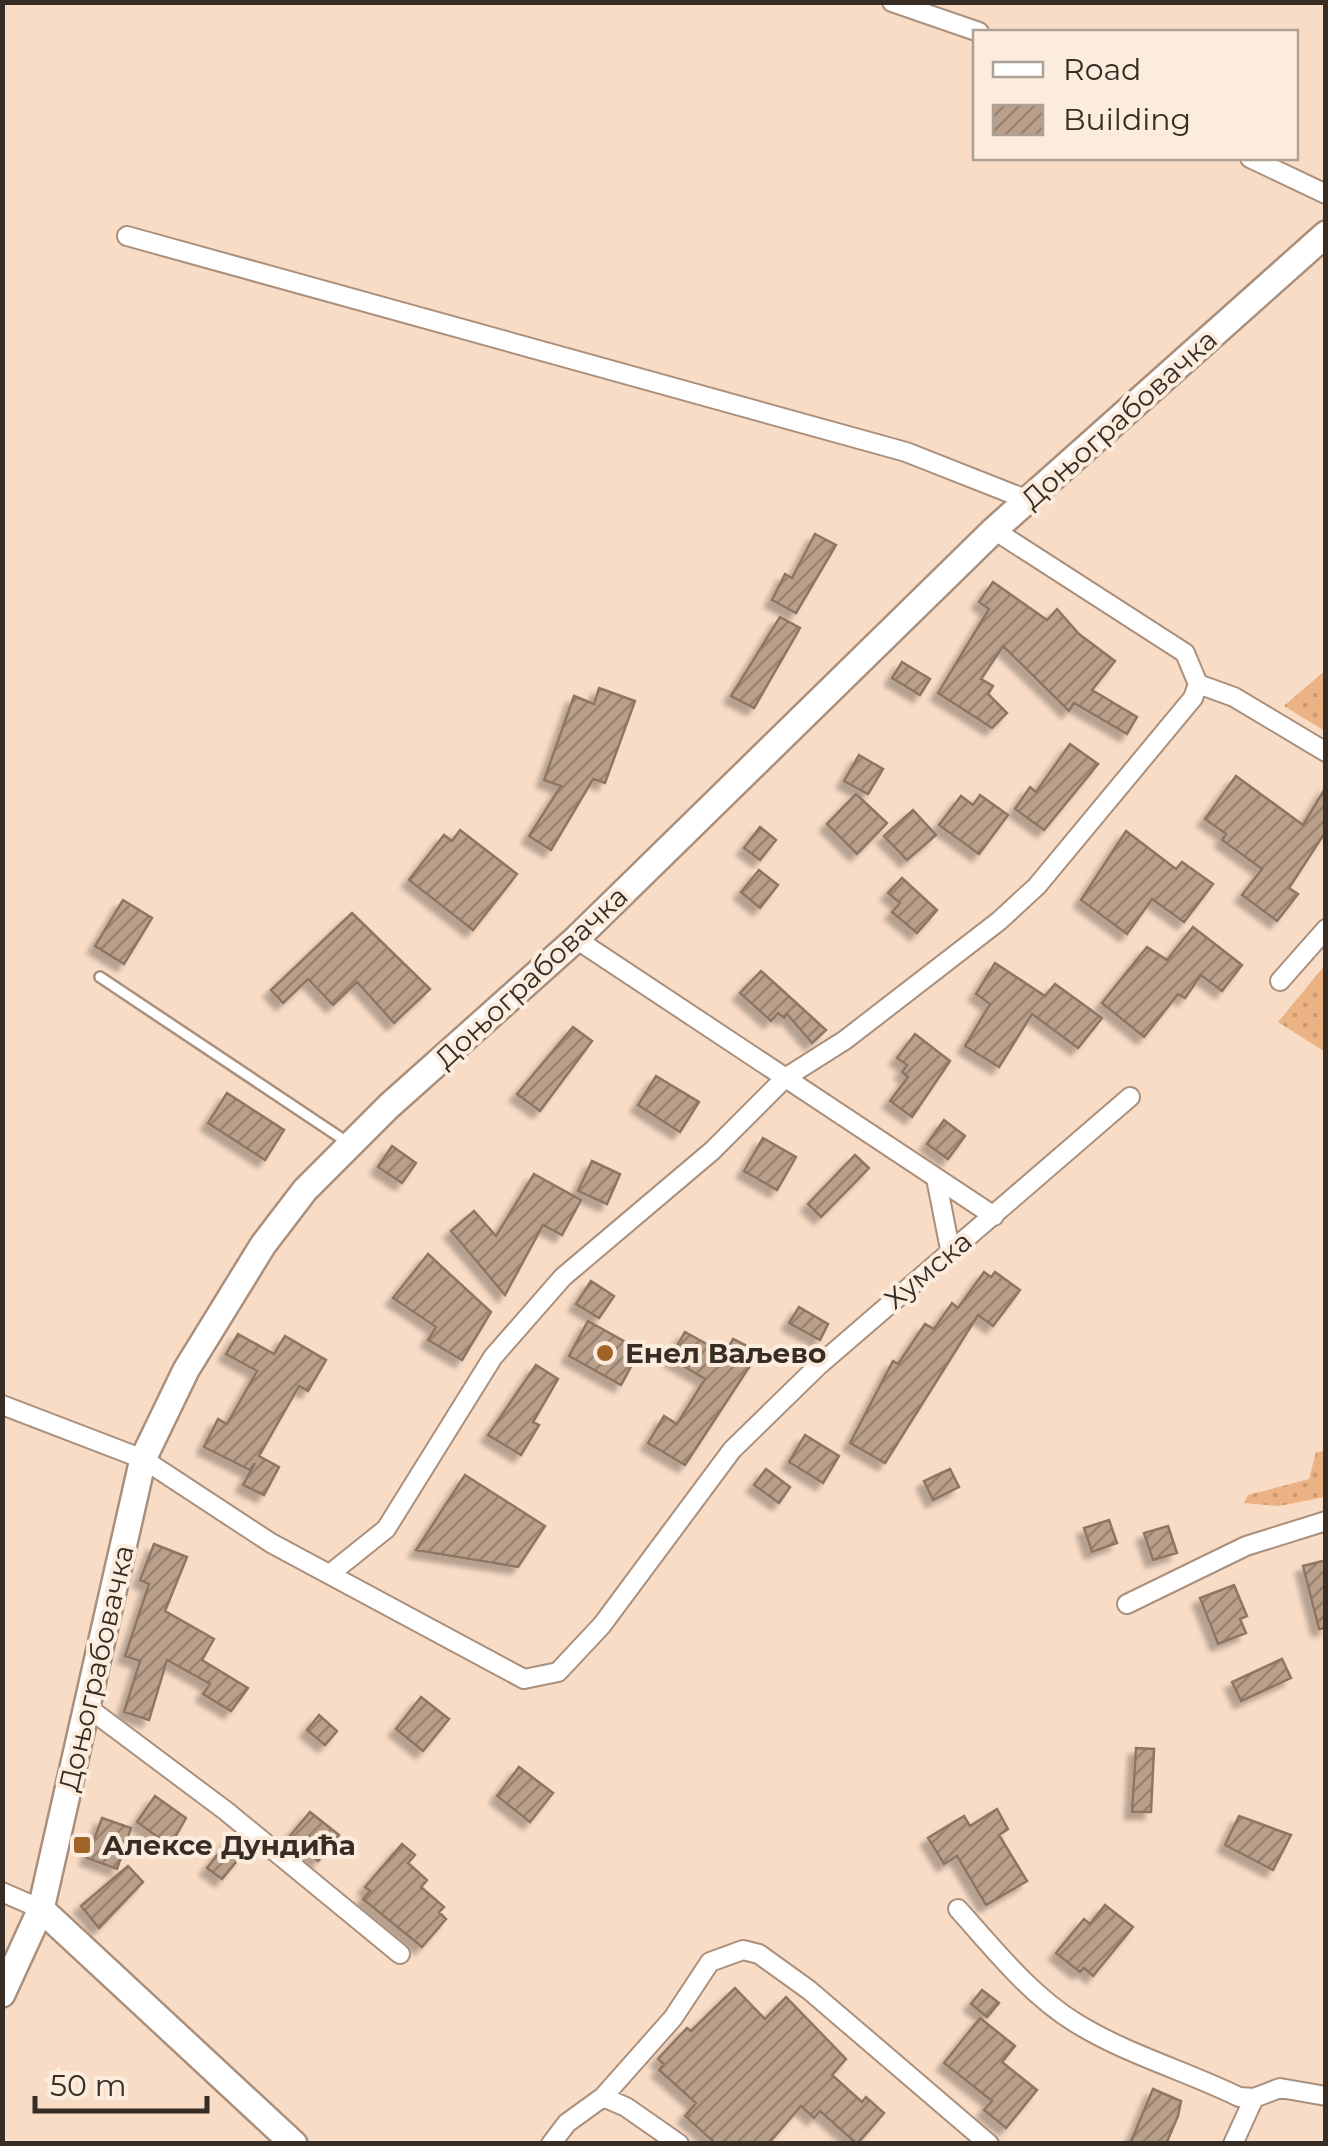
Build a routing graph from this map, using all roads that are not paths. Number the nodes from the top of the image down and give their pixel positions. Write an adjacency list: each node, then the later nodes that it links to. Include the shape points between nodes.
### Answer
1 (892, 2): 2 (street)
2 (973, 30)
3 (1254, 160): 4 (street)
4 (1326, 194)
5 (1326, 234): 7 (street, Доњограбовачка)
6 (127, 236): 7 (street, via 906,452)
7 (1028, 500): 8 (street, Доњограбовачка)
8 (994, 530): 9 (street, via 1185,653); 12 (street, Доњограбовачка)
9 (1198, 684): 10 (street, via 1234,696); 15 (street, via 1170,730 1037,886 845,1040)
10 (1326, 752)
11 (1326, 929): 14 (street)
12 (576, 939): 15 (street); 17 (street, Доњограбовачка)
13 (100, 976): 17 (lane)
14 (1280, 981)
15 (784, 1078): 18 (street); 24 (street, via 712,1152 532,1310 386,1529)
16 (1130, 1097): 19 (street, Хумска)
17 (350, 1145): 22 (street, Доњограбовачка, via 263,1245 186,1370)
18 (936, 1178): 19 (street); 20 (street)
19 (994, 1216): 20 (street, Хумска)
20 (950, 1249): 24 (street, Хумска, via 732,1450 602,1625 549,1677 524,1679)
21 (2, 1405): 22 (street, Хумска)
22 (144, 1459): 24 (street, Хумска, via 271,1543); 26 (street, Доњограбовачка)
23 (1326, 1522): 25 (street, via 1246,1546)
24 (331, 1573)
25 (1127, 1604)
26 (87, 1707): 28 (street, Доњограбовачка); 30 (street)
27 (2, 1892): 28 (street)
28 (41, 1909): 31 (street, Доњограбовачка); 35 (street)
29 (958, 1910): 34 (street, via 1072,2021)
30 (400, 1954)
31 (2, 1994)
32 (1326, 2096): 34 (street, via 1280,2088)
33 (603, 2097): 36 (street); 37 (street); 38 (street, via 673,2018 710,1962 743,1950 809,1990)
34 (1254, 2098): 39 (street)
35 (294, 2144)
36 (551, 2144)
37 (679, 2144)
38 (989, 2144)
39 (1234, 2144)

